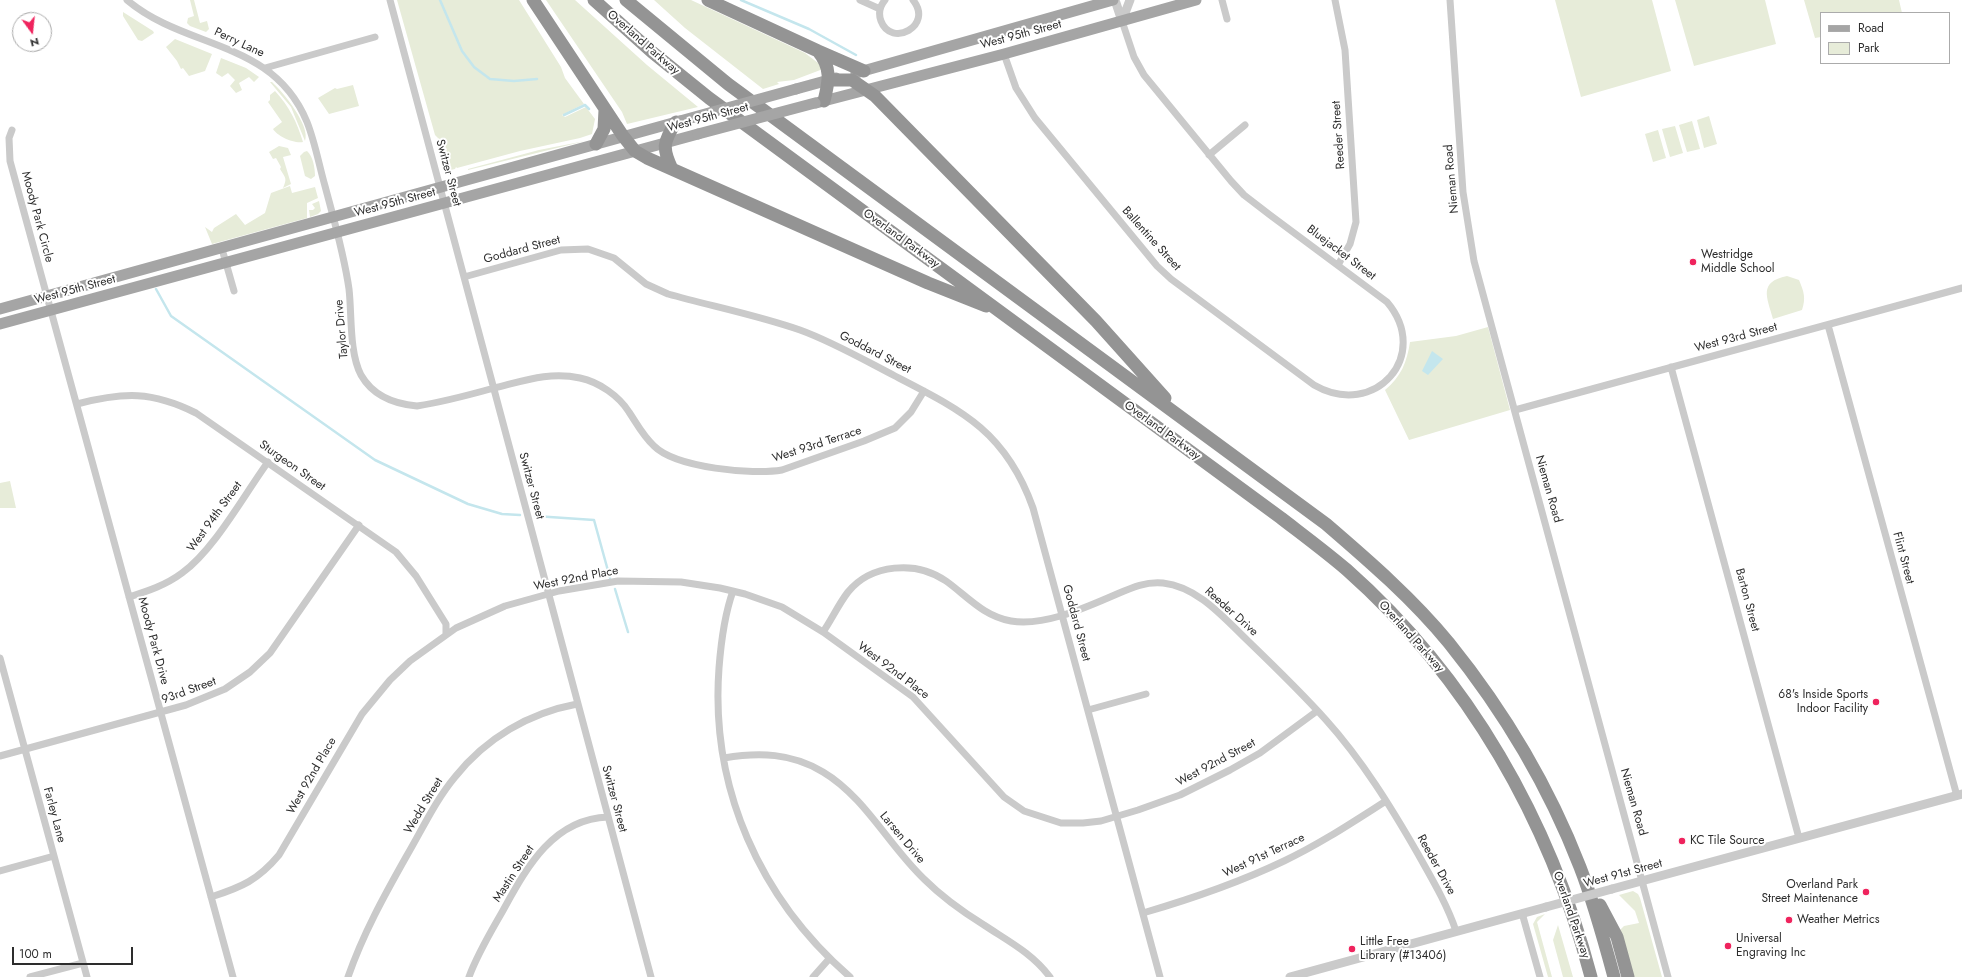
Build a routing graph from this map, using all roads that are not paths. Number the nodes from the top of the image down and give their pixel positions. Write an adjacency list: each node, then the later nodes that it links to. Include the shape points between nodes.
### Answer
1 (127, 0): 22 (street, Perry Lane, via 158,21 241,54)
2 (390, 0): 37 (street, Switzer Street)
3 (533, 0): 27 (highway)
4 (594, 0): 52 (highway, Overland Parkway, via 709,98)
5 (626, 0): 61 (highway, Overland Parkway, via 728,84)
6 (708, 0): 20 (highway)
7 (860, 0): 16 (street)
8 (885, 0): 16 (street)
9 (913, 0): 16 (street, via 917,6 918,18 916,24 905,32 891,32 886,28 881,23)
10 (1114, 0): 18 (street, Bluejacket Street); 23 (main road, West 95th Street)
11 (1130, 0): 18 (street)
12 (1196, 0): 18 (main road, West 95th Street)
13 (1222, 0): 17 (street)
14 (1335, 0): 43 (street, Reeder Street, via 1345,50 1356,222 1350,244)
15 (1450, 0): 60 (street, Nieman Road, via 1463,192 1468,230 1474,261)
16 (880, 9)
17 (1227, 19)
18 (1122, 21): 21 (main road, West 95th Street); 35 (street, Bluejacket Street, via 1134,57 1144,75)
19 (375, 37): 22 (street)
20 (818, 51): 23 (highway); 24 (highway, via 825,59)
21 (1004, 54): 25 (main road, West 95th Street); 57 (street, Ballentine Street, via 1016,88 1035,118 1171,279 1326,392 1353,396)
22 (265, 68): 39 (street, Perry Lane, via 291,94 302,112 311,132)
23 (864, 71): 24 (main road, West 95th Street)
24 (830, 80): 25 (highway, via 852,80); 26 (highway); 28 (main road, West 95th Street, bridge)
25 (868, 90): 26 (main road, West 95th Street); 61 (highway, via 1096,321)
26 (819, 102): 32 (main road, West 95th Street, bridge)
27 (605, 110): 31 (highway); 33 (highway, via 604,129)
28 (678, 122): 31 (main road, West 95th Street); 32 (highway)
29 (1245, 125): 35 (street)
30 (12, 130): 49 (street, Moody Park Circle, via 9,138 10,161)
31 (623, 136): 33 (main road, West 95th Street); 34 (highway)
32 (665, 143): 34 (main road, West 95th Street); 36 (highway, via 665,153)
33 (596, 144): 37 (main road, West 95th Street)
34 (635, 151): 36 (highway); 38 (main road, West 95th Street)
35 (1209, 155): 43 (street, Bluejacket Street, via 1244,195)
36 (672, 169): 52 (highway, via 928,283)
37 (440, 187): 38 (street, Switzer Street); 39 (main road, West 95th Street)
38 (444, 203): 40 (main road, West 95th Street); 45 (street, Switzer Street)
39 (333, 218): 40 (street, Perry Lane); 41 (main road, West 95th Street)
40 (337, 232): 42 (main road, West 95th Street); 56 (street, Taylor Drive, via 349,287 354,354 368,385 391,401 417,406)
41 (222, 249): 42 (street); 44 (main road, West 95th Street)
42 (226, 262): 47 (main road, West 95th Street); 48 (street)
43 (1338, 265): 57 (street, Bluejacket Street, via 1387,302 1400,322 1403,338 1399,363)
44 (122, 276): 47 (main road); 49 (main road, West 95th Street)
45 (464, 277): 56 (street, Switzer Street); 58 (street, Goddard Street, via 561,250 602,253 614,258 652,288 801,330)
46 (1962, 288): 54 (street, West 93rd Street)
47 (125, 289): 51 (main road, West 95th Street)
48 (234, 291)
49 (48, 296): 50 (main road, West 95th Street); 51 (street, Moody Park Circle)
50 (0, 309)
51 (52, 310): 53 (main road, West 95th Street); 59 (street, Moody Park Drive)
52 (1004, 314): 106 (highway, Overland Parkway, via 1319,548 1347,571 1414,638 1465,702 1519,788 1563,886)
53 (0, 324)
54 (1828, 325): 55 (street, West 93rd Street); 79 (street, Flint Street)
55 (1671, 367): 60 (street, West 93rd Street); 83 (street, Barton Street)
56 (494, 388): 58 (street, West 93rd Terrace, via 549,375 565,375 588,380 608,390 618,399 645,437 672,459 686,464 769,472 782,470 894,428 910,412); 65 (street, Switzer Street)
57 (1377, 389)
58 (924, 391): 67 (street, Goddard Street, via 976,423 1003,450 1016,468 1033,508)
59 (77, 404): 62 (street, Sturgeon Street, via 124,395 165,399 196,413); 66 (street, Moody Park Drive)
60 (1515, 410): 87 (street, Nieman Road)
61 (1182, 418): 85 (highway, Overland Parkway, via 1326,524 1390,582 1449,643 1523,750 1547,794)
62 (268, 462): 63 (street, Sturgeon Street); 66 (street, West 94th Street, via 212,542 193,564 170,581)
63 (359, 525): 69 (street, Sturgeon Street, via 396,552 409,566 446,624); 75 (street, 93rd Street, via 285,634 250,672 208,698)
64 (733, 591): 65 (street, West 92nd Place, via 682,582 618,581); 68 (street, West 92nd Place, via 782,607); 78 (street, via 720,647 718,681)
65 (549, 594): 69 (street, West 92nd Place, via 505,606); 72 (street, Switzer Street)
66 (129, 597): 75 (street, Moody Park Drive)
67 (1062, 614): 68 (street, Reeder Drive, via 1032,622 1003,619 977,607 946,581 928,571 893,568 872,574 856,584); 73 (street, Goddard Street); 74 (street, Reeder Drive, via 1136,586 1163,583 1184,589 1206,602 1290,681)
68 (823, 632): 82 (street, West 92nd Place, via 918,702 991,784 1017,807 1061,823 1083,824)
69 (446, 634): 88 (street, West 92nd Place, via 395,675 362,714 279,855 266,870 248,883)
70 (0, 658): 76 (street, Farley Lane)
71 (1146, 694): 73 (street)
72 (578, 704): 81 (street, Switzer Street); 97 (street, Wedd Street, via 543,713 507,730 472,758 455,777 384,896 366,930)
73 (1088, 710): 82 (street, Goddard Street)
74 (1317, 711): 80 (street, Reeder Drive, via 1358,760); 82 (street, West 92nd Street, via 1272,745 1230,770 1180,795)
75 (161, 712): 76 (street, 93rd Street); 88 (street, Moody Park Drive)
76 (25, 749): 77 (street, 93rd Street); 84 (street, Farley Lane)
77 (0, 756)
78 (724, 758): 92 (street, via 735,806 757,859 775,892 797,923); 102 (street, Larsen Drive, via 759,754 792,758 837,781 859,803 924,880 971,917 1024,950)
79 (1959, 795): 83 (street, West 91st Street)
80 (1386, 801): 89 (street, West 91st Terrace, via 1285,861 1211,892); 91 (street, Reeder Drive, via 1442,896)
81 (608, 816): 98 (street, Mastin Street, via 593,817 569,828 553,838 541,851 529,865 507,903 480,951); 99 (street, Switzer Street)
82 (1116, 816): 89 (street, Goddard Street)
83 (1799, 838): 87 (street, West 91st Street)
84 (54, 856): 86 (street); 93 (street, Farley Lane)
85 (1580, 866): 107 (highway, Overland Parkway); 108 (highway, via 1617,937)
86 (0, 871)
87 (1643, 881): 90 (street, West 91st Street, bridge); 109 (street, Nieman Road)
88 (211, 897): 96 (street, Moody Park Drive)
89 (1143, 913): 103 (street, Goddard Street)
90 (1522, 913): 91 (street, West 91st Street); 105 (street)
91 (1456, 931): 104 (street, West 91st Street)
92 (829, 959): 100 (street); 101 (street)
93 (83, 963): 94 (street); 95 (street, Farley Lane)
94 (30, 977)
95 (86, 977)
96 (233, 977)
97 (348, 977)
98 (469, 977)
99 (651, 977)
100 (813, 977)
101 (850, 977)
102 (1050, 977)
103 (1160, 977)
104 (1290, 977)
105 (1540, 977)
106 (1591, 977)
107 (1614, 977)
108 (1628, 977)
109 (1668, 977)

